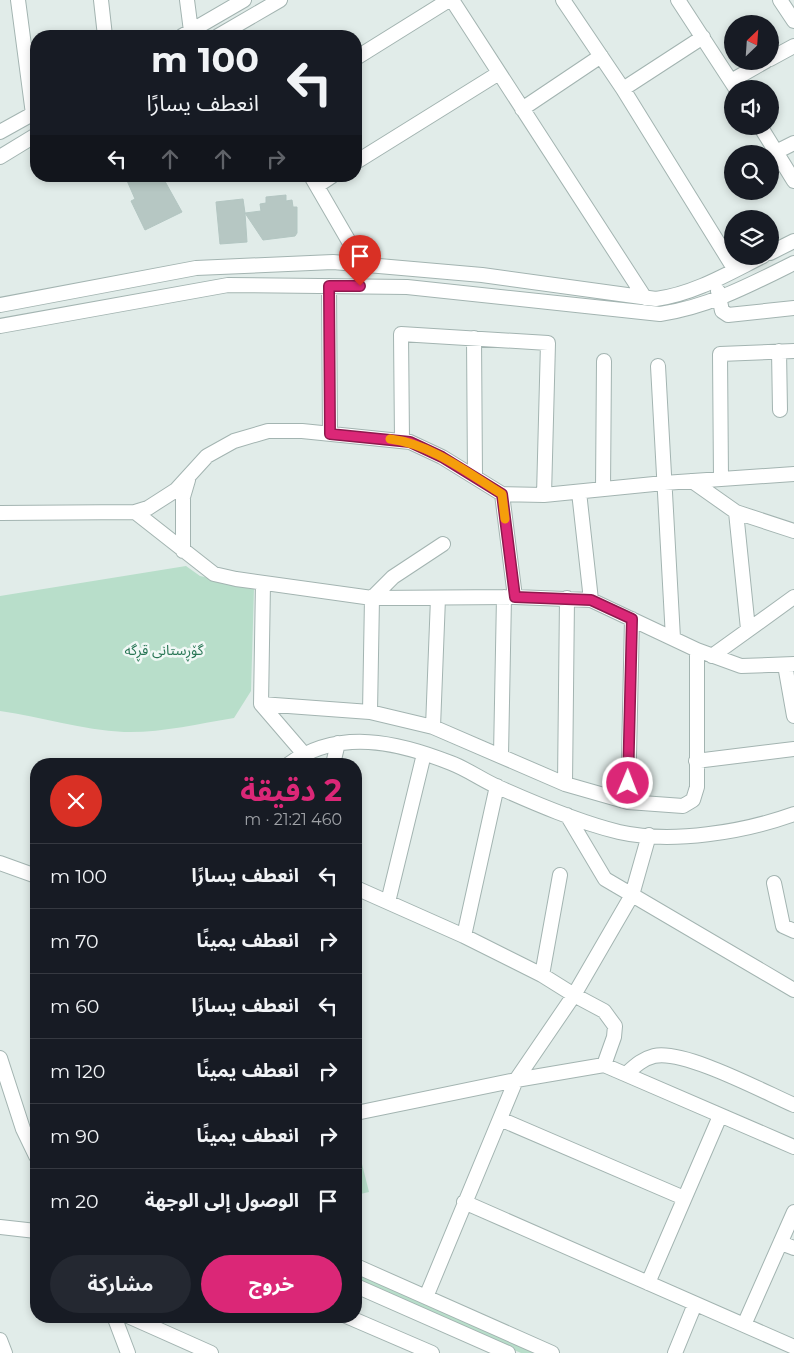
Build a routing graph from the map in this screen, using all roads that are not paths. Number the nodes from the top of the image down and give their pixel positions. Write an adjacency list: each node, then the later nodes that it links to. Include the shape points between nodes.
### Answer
1 (18, 0): 24 (street)
2 (101, 0): 11 (street)
3 (187, 0): 12 (street)
4 (244, 0): 13 (street)
5 (280, 0): 14 (street)
6 (450, 0): 17 (street); 21 (street)
7 (563, 0): 19 (street)
8 (678, 0): 15 (street)
9 (780, 0): 10 (street)
10 (794, 21)
11 (104, 30)
12 (187, 30)
13 (194, 30)
14 (230, 30)
15 (704, 37): 22 (street); 25 (street)
16 (794, 46): 18 (street)
17 (362, 54)
18 (779, 54)
19 (601, 56): 25 (street); 26 (street)
20 (754, 70): 23 (street)
21 (499, 74): 26 (street); 34 (street)
22 (730, 80)
23 (740, 80)
24 (30, 85)
25 (623, 89): 42 (street)
26 (522, 109): 45 (street)
27 (30, 115): 28 (street)
28 (0, 132)
29 (30, 139): 32 (street)
30 (794, 143): 31 (street)
31 (779, 150)
32 (0, 157)
33 (779, 157): 35 (street)
34 (362, 158)
35 (794, 181)
36 (315, 182): 40 (street)
37 (794, 241): 38 (street)
38 (779, 248)
39 (794, 263): 46 (street)
40 (362, 264): 45 (street, via 482,274); 47 (street, via 333,262 196,268)
41 (745, 265): 42 (street)
42 (735, 270): 43 (street)
43 (717, 280): 45 (street, via 680,295); 46 (street)
44 (329, 286): 46 (street, via 433,289 660,314); 49 (street, via 209,286); 56 (street)
45 (645, 298)
46 (719, 299): 48 (street, via 722,311 734,316)
47 (0, 305)
48 (794, 308)
49 (0, 326)
50 (474, 338): 57 (street, via 401,334); 59 (street); 67 (street, via 548,343)
51 (794, 351): 52 (street)
52 (779, 352): 55 (street); 61 (street, via 720,354)
53 (604, 362): 64 (street)
54 (658, 366): 63 (street)
55 (780, 410)
56 (330, 434): 57 (street); 60 (street, via 302,430 268,432 234,441 207,456)
57 (402, 440): 59 (street, via 442,457)
58 (794, 474): 61 (street)
59 (475, 477): 66 (street)
60 (188, 479): 68 (street, via 156,503); 73 (street, via 183,497)
61 (721, 479): 62 (street)
62 (692, 481): 63 (street); 69 (street)
63 (664, 483): 64 (street); 83 (street)
64 (603, 489): 65 (street)
65 (579, 492): 67 (street); 80 (street)
66 (502, 494): 67 (street); 75 (street)
67 (544, 495)
68 (135, 512): 70 (street); 73 (street)
69 (736, 512): 71 (street); 82 (street)
70 (0, 513)
71 (794, 531)
72 (442, 544): 77 (street, via 393,577)
73 (183, 550): 74 (street, via 214,574)
74 (263, 583): 77 (street); 87 (street)
75 (509, 597): 78 (street); 79 (street); 95 (street)
76 (794, 597): 82 (street)
77 (372, 598): 78 (street); 88 (street)
78 (438, 598): 90 (street)
79 (567, 598): 80 (street); 99 (street)
80 (591, 600): 81 (street)
81 (632, 619): 83 (street); 101 (street)
82 (748, 629): 85 (street)
83 (673, 638): 84 (street)
84 (696, 650): 85 (street); 98 (street)
85 (712, 656): 86 (street, via 741,666)
86 (789, 664): 89 (street)
87 (261, 704): 88 (street); 93 (street)
88 (370, 712): 90 (street)
89 (794, 716)
90 (433, 728): 95 (street)
91 (338, 742): 93 (street); 94 (street, via 376,742); 97 (street)
92 (794, 749): 98 (street)
93 (304, 754): 96 (street)
94 (424, 754): 100 (street, via 452,763); 111 (street)
95 (501, 755): 99 (street)
96 (298, 758)
97 (334, 758)
98 (696, 762): 101 (street, via 697,787 693,800 682,806)
99 (565, 784): 101 (street)
100 (497, 786): 103 (street); 113 (street)
101 (628, 802)
102 (794, 814): 104 (street, via 736,831)
103 (567, 815): 104 (street, via 612,830); 110 (street, via 606,879)
104 (649, 835): 110 (street)
105 (0, 863): 106 (street)
106 (30, 874)
107 (560, 875): 114 (street)
108 (774, 883): 112 (street, via 783,926)
109 (362, 891): 111 (street)
110 (632, 896): 115 (street); 116 (street)
111 (388, 902): 113 (street)
112 (794, 931)
113 (464, 936): 114 (street)
114 (542, 975): 116 (street)
115 (794, 990)
116 (574, 995): 118 (street, via 604,1011 615,1026); 120 (street)
117 (0, 1058): 125 (street)
118 (604, 1065): 119 (street); 120 (street)
119 (626, 1074): 121 (street, via 642,1060 656,1055 685,1058); 123 (street)
120 (516, 1080): 122 (street); 124 (street)
121 (794, 1105)
122 (362, 1112)
123 (720, 1116): 126 (street); 127 (street)
124 (500, 1119): 127 (street); 128 (street)
125 (30, 1134)
126 (794, 1147)
127 (684, 1198): 135 (street)
128 (464, 1202): 135 (street); 137 (street)
129 (794, 1212): 132 (street)
130 (0, 1227): 131 (street)
131 (30, 1230)
132 (781, 1242): 133 (street); 142 (street)
133 (794, 1248)
134 (362, 1269): 137 (street)
135 (648, 1283): 138 (street)
136 (362, 1289): 149 (street)
137 (426, 1296): 150 (street)
138 (695, 1304): 142 (street); 151 (street)
139 (117, 1323): 146 (street)
140 (144, 1323): 147 (street)
141 (362, 1323): 148 (street)
142 (744, 1325): 144 (street)
143 (0, 1340): 145 (street)
144 (794, 1347)
145 (5, 1353)
146 (128, 1353)
147 (211, 1353)
148 (432, 1353)
149 (508, 1353)
150 (552, 1353)
151 (675, 1353)

